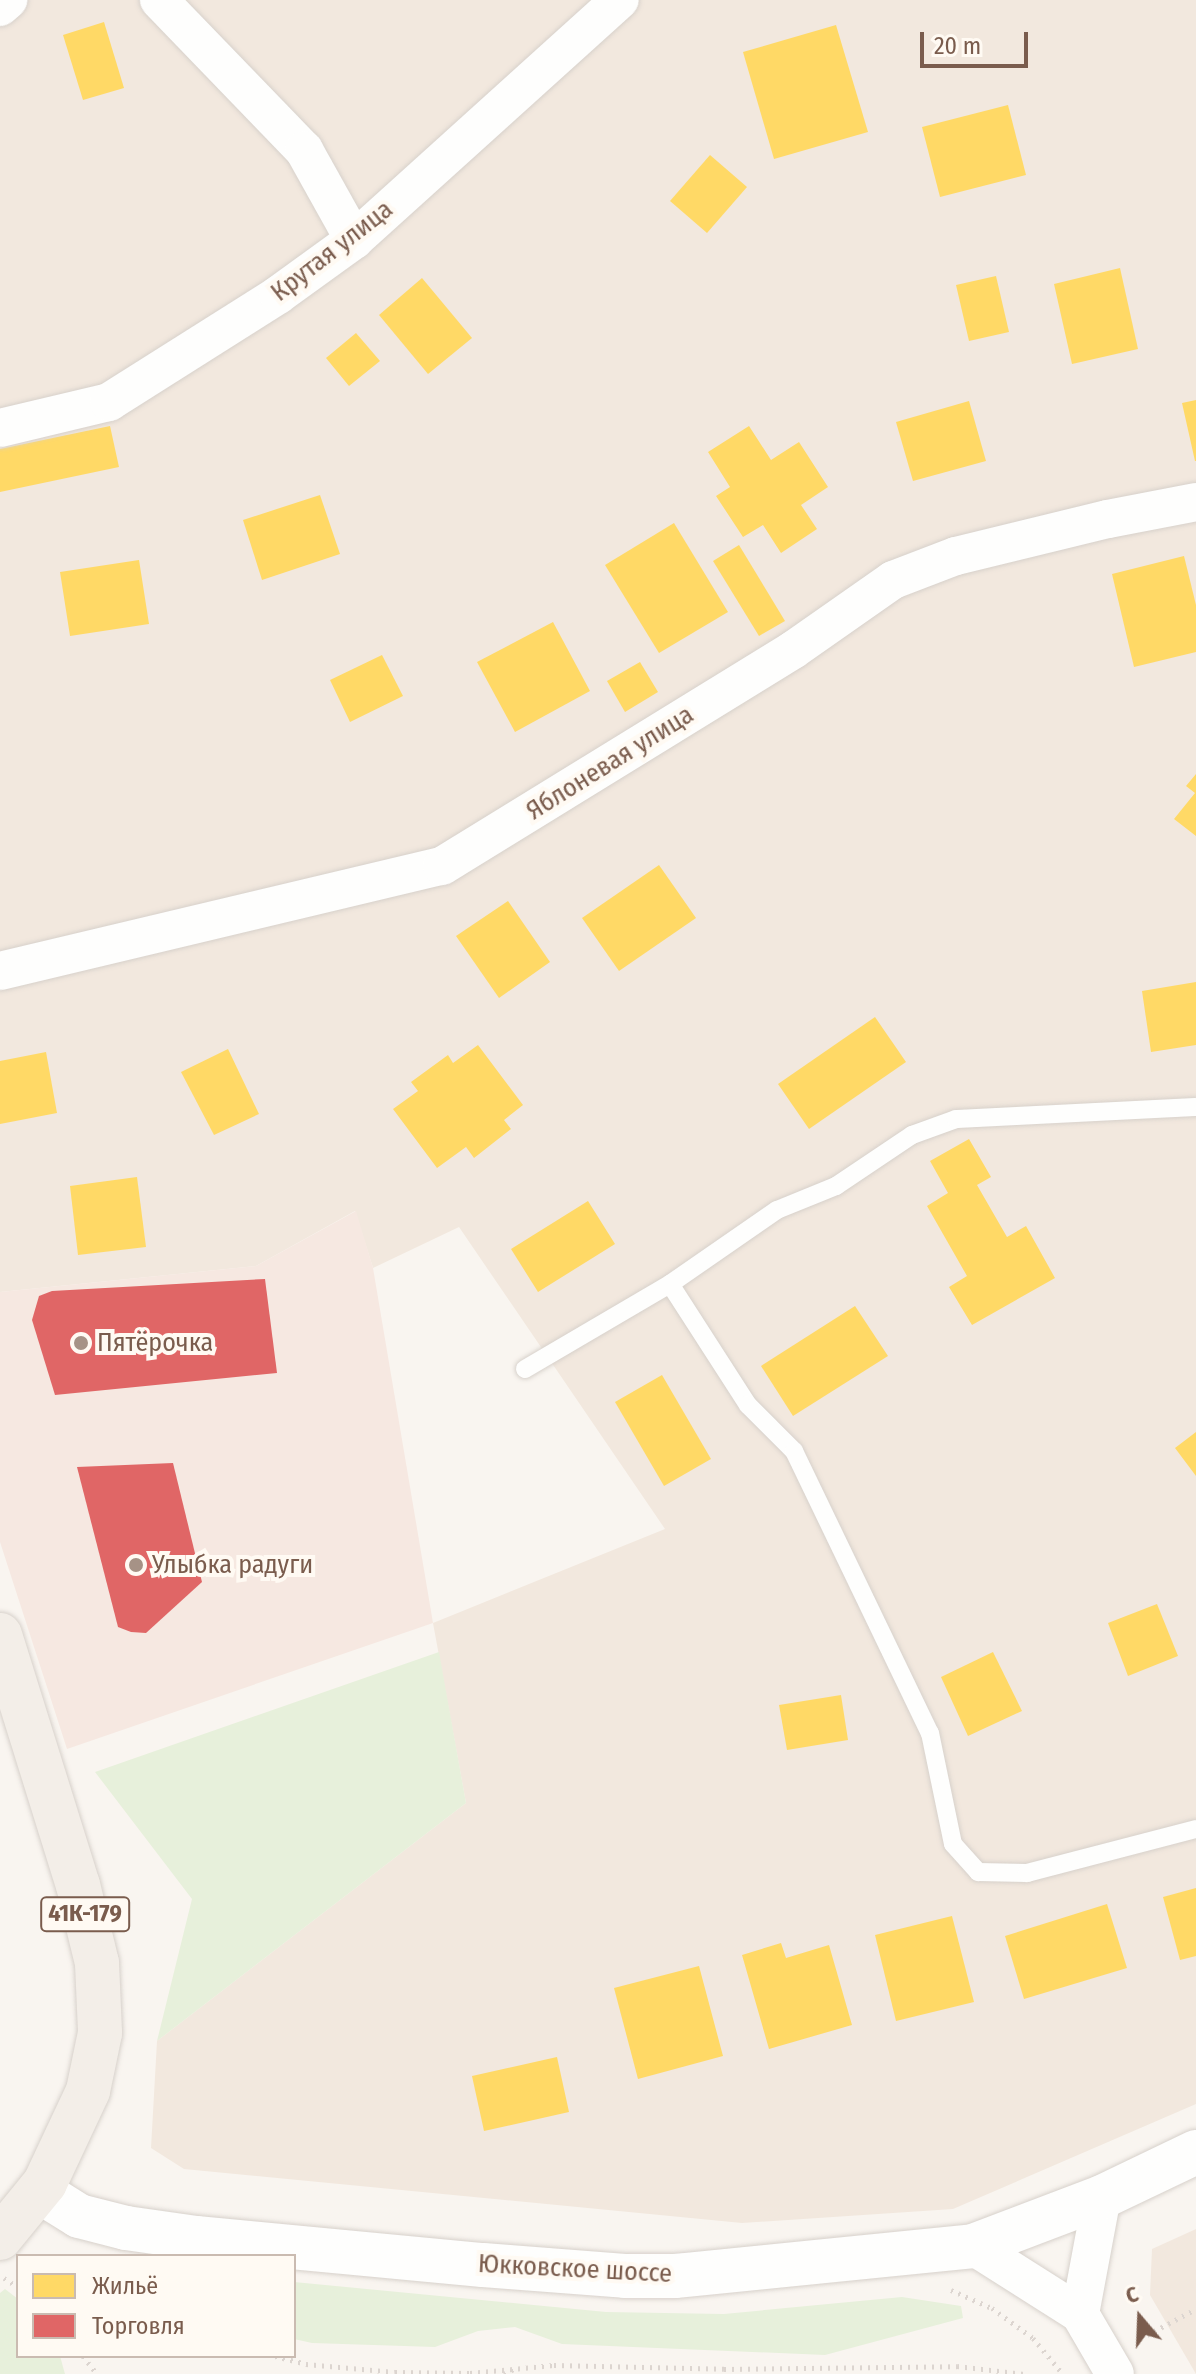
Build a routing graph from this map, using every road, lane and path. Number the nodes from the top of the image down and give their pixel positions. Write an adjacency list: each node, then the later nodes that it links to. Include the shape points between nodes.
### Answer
1 (8, 0): 4 (street)
2 (159, 0): 5 (street, via 304,150)
3 (620, 0): 5 (street, Крутая улица)
4 (0, 7)
5 (354, 240): 6 (street, Крутая улица, via 109,402)
6 (0, 428)
7 (1196, 502): 8 (street, Яблоневая улица, via 956,556 893,580 793,650 442,866)
8 (0, 971)
9 (1196, 1107): 10 (lane, via 956,1119 912,1135 836,1186 777,1210)
10 (670, 1284): 11 (lane); 13 (lane, via 748,1405 794,1451 930,1733 953,1844 978,1872 1027,1873)
11 (525, 1369)
12 (0, 1635): 15 (main road, 41К-179, via 97,1963 100,2033 88,2091)
13 (1196, 1829)
14 (1196, 2152): 16 (main road, Юкковское шоссе)
15 (39, 2191): 17 (main road, Юкковское шоссе, via 79,2216 126,2228 625,2276 675,2276); 18 (main road)
16 (1102, 2197): 17 (main road, Юкковское шоссе); 22 (street)
17 (973, 2246): 22 (street)
18 (2, 2258): 19 (path)
19 (16, 2283)
20 (947, 2288): 32 (path, via 992,2308 1033,2338)
21 (1196, 2309): 23 (path)
22 (1080, 2314): 33 (street)
23 (1147, 2335)
24 (85, 2358): 28 (path)
25 (283, 2358): 26 (path, via 395,2372 470,2373)
26 (519, 2366): 27 (path); 29 (path)
27 (535, 2366): 30 (path); 31 (path, via 957,2366)
28 (97, 2374)
29 (504, 2374)
30 (527, 2374)
31 (1025, 2374)
32 (1063, 2374)
33 (1115, 2374)

